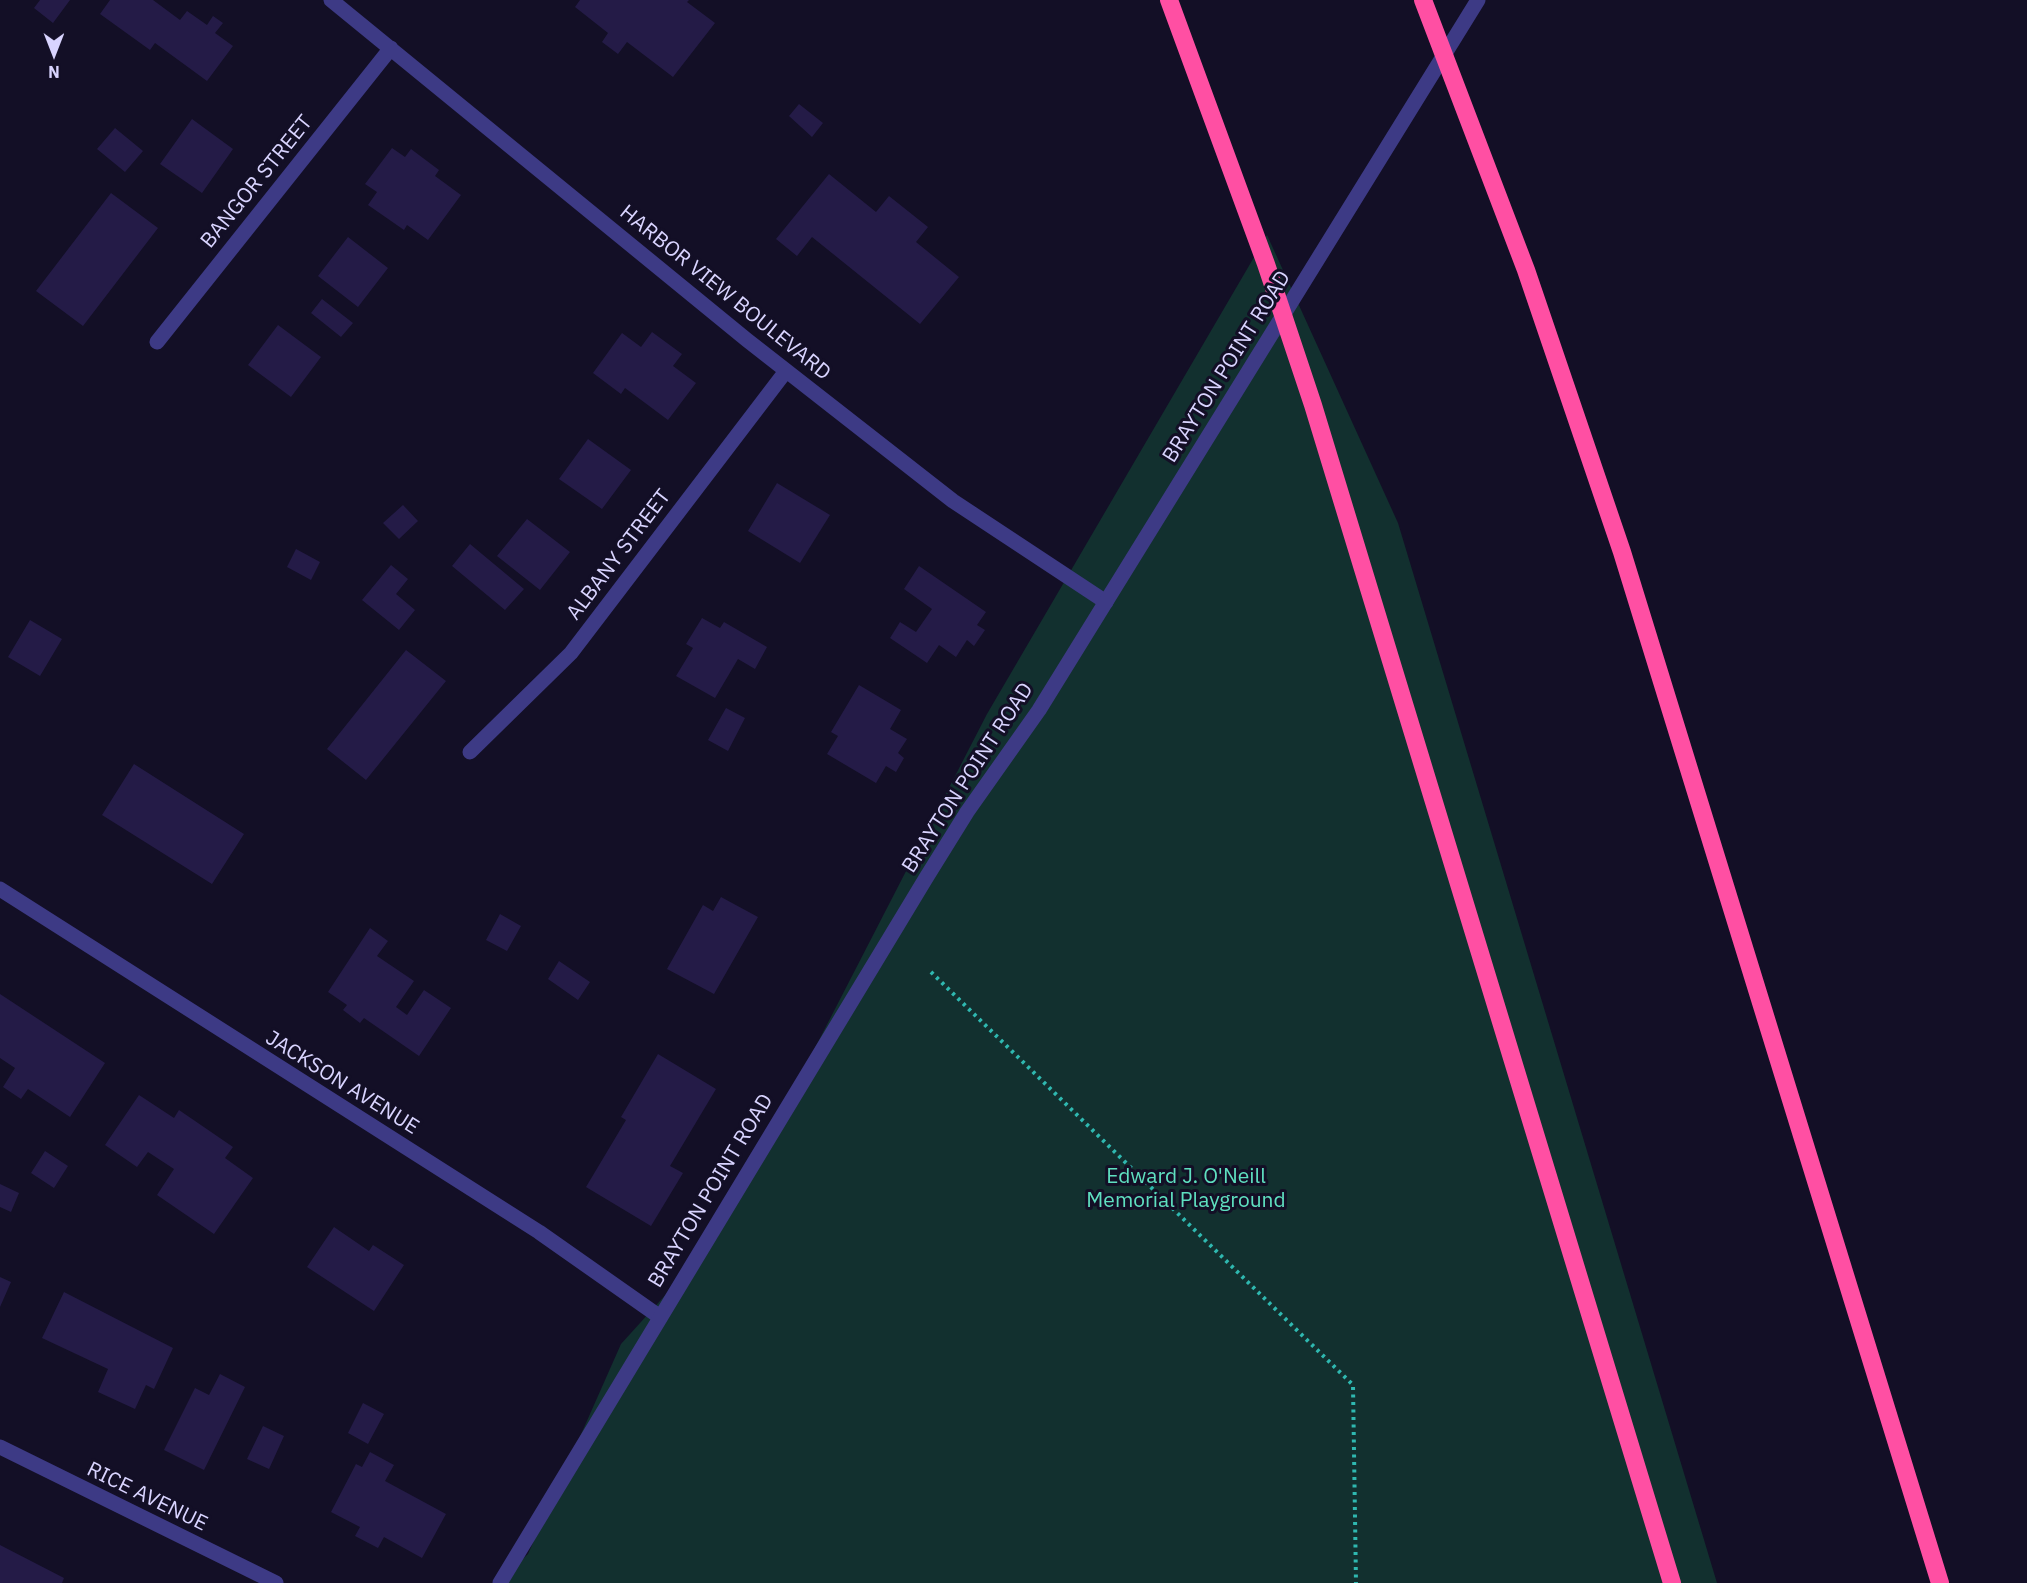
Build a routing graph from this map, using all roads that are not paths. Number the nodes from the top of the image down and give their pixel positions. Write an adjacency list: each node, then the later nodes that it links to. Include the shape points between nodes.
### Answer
1 (331, 0): 5 (street, HARBOR VIEW BOULEVARD)
2 (1169, 0): 15 (highway, via 1313,405)
3 (1423, 0): 16 (highway, via 1526,270 1622,552)
4 (1478, 0): 8 (street, BRAYTON POINT ROAD)
5 (391, 48): 6 (street, BANGOR STREET); 7 (street, HARBOR VIEW BOULEVARD)
6 (157, 342)
7 (786, 371): 8 (street, HARBOR VIEW BOULEVARD, via 953,501); 9 (street, ALBANY STREET, via 571,653)
8 (1106, 602): 11 (street, BRAYTON POINT ROAD, via 1039,710 967,812)
9 (470, 752)
10 (0, 889): 11 (street, JACKSON AVENUE, via 539,1233)
11 (660, 1317): 14 (street, BRAYTON POINT ROAD)
12 (0, 1448): 13 (street, RICE AVENUE)
13 (276, 1583)
14 (500, 1583)
15 (1672, 1583)
16 (1940, 1583)

